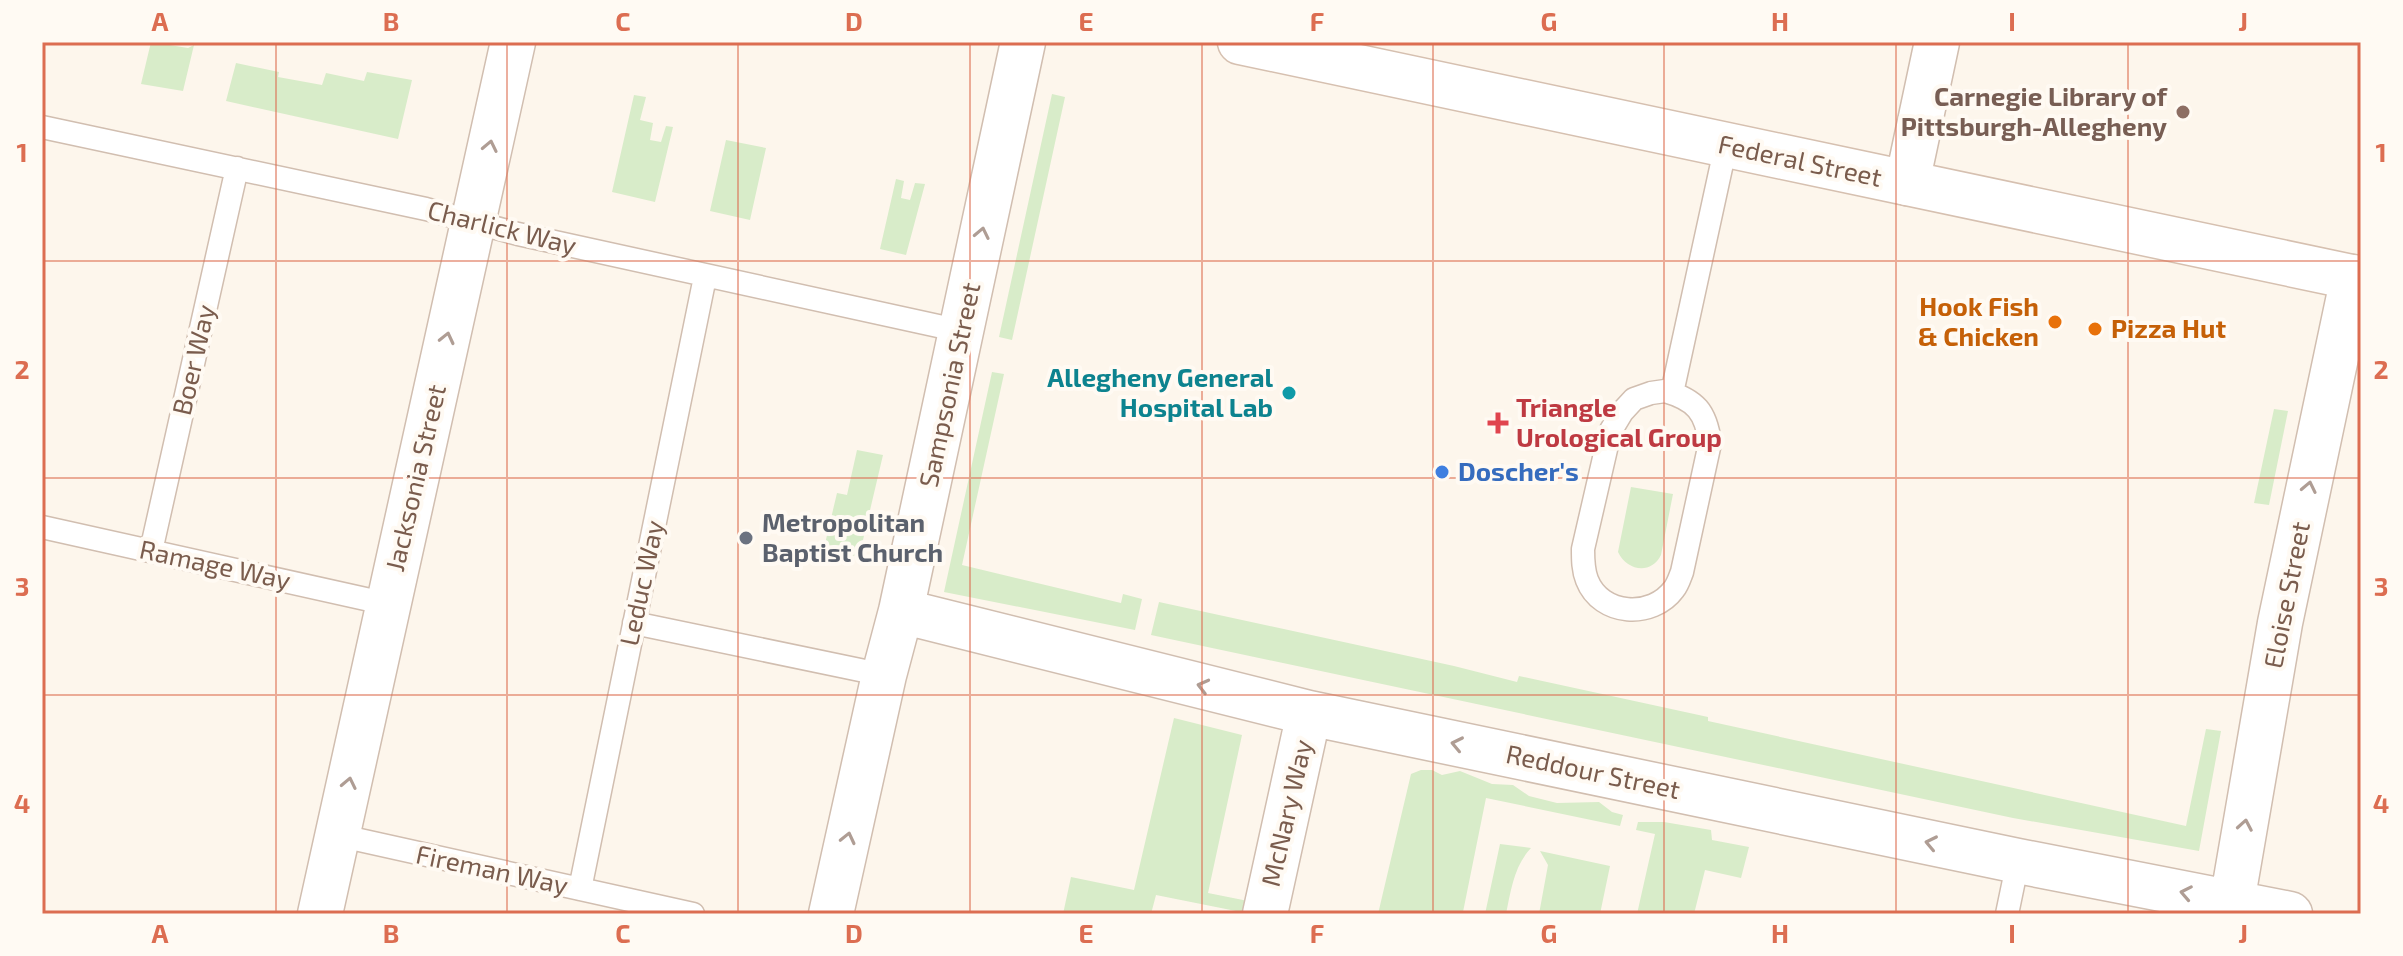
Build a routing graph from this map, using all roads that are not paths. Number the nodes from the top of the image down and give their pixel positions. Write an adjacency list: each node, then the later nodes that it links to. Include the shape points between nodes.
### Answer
1 (513, 42): 10 (street, Jacksonia Street, one-way to 1)
2 (1023, 42): 13 (street, Sampsonia Street, one-way to 2)
3 (1240, 42): 5 (street, Federal Street)
4 (1937, 42): 9 (street)
5 (1362, 55): 7 (street, Federal Street)
6 (42, 127): 8 (lane, Charlick Way)
7 (1726, 145): 9 (street, Federal Street); 14 (lane)
8 (237, 168): 10 (lane, Charlick Way); 16 (lane, Boer Way)
9 (1907, 183): 12 (street, Federal Street)
10 (473, 222): 11 (lane, Charlick Way); 17 (street, Jacksonia Street, one-way to 10)
11 (705, 277): 13 (lane, Charlick Way); 19 (lane, Leduc Way)
12 (2357, 278): 25 (street, Eloise Street, one-way to 12, via 2280,623)
13 (961, 331): 18 (street, Sampsonia Street)
14 (1672, 393): 14 (lane, via 1634,399 1610,432 1583,549 1588,583 1599,597 1630,610 1663,601 1675,588 1710,443 1703,414)
15 (42, 527): 16 (lane, Ramage Way)
16 (151, 551): 17 (lane, Ramage Way)
17 (388, 604): 22 (street, Jacksonia Street, one-way to 17)
18 (901, 611): 20 (street, Sampsonia Street); 21 (street, Reddour Street, one-way to 18)
19 (634, 623): 20 (lane); 24 (lane, Leduc Way)
20 (884, 675): 28 (street, Sampsonia Street, one-way to 20)
21 (1309, 713): 23 (street, Reddour Street, one-way to 21); 29 (street, McNary Way)
22 (337, 835): 24 (lane, Fireman Way); 26 (street, Jacksonia Street)
23 (2018, 861): 25 (street, Reddour Street, one-way to 23); 30 (lane)
24 (580, 889): 27 (lane, Fireman Way)
25 (2231, 908): 31 (street, Reddour Street)
26 (320, 914)
27 (693, 914)
28 (831, 914)
29 (1265, 914)
30 (2007, 914)
31 (2290, 914)

